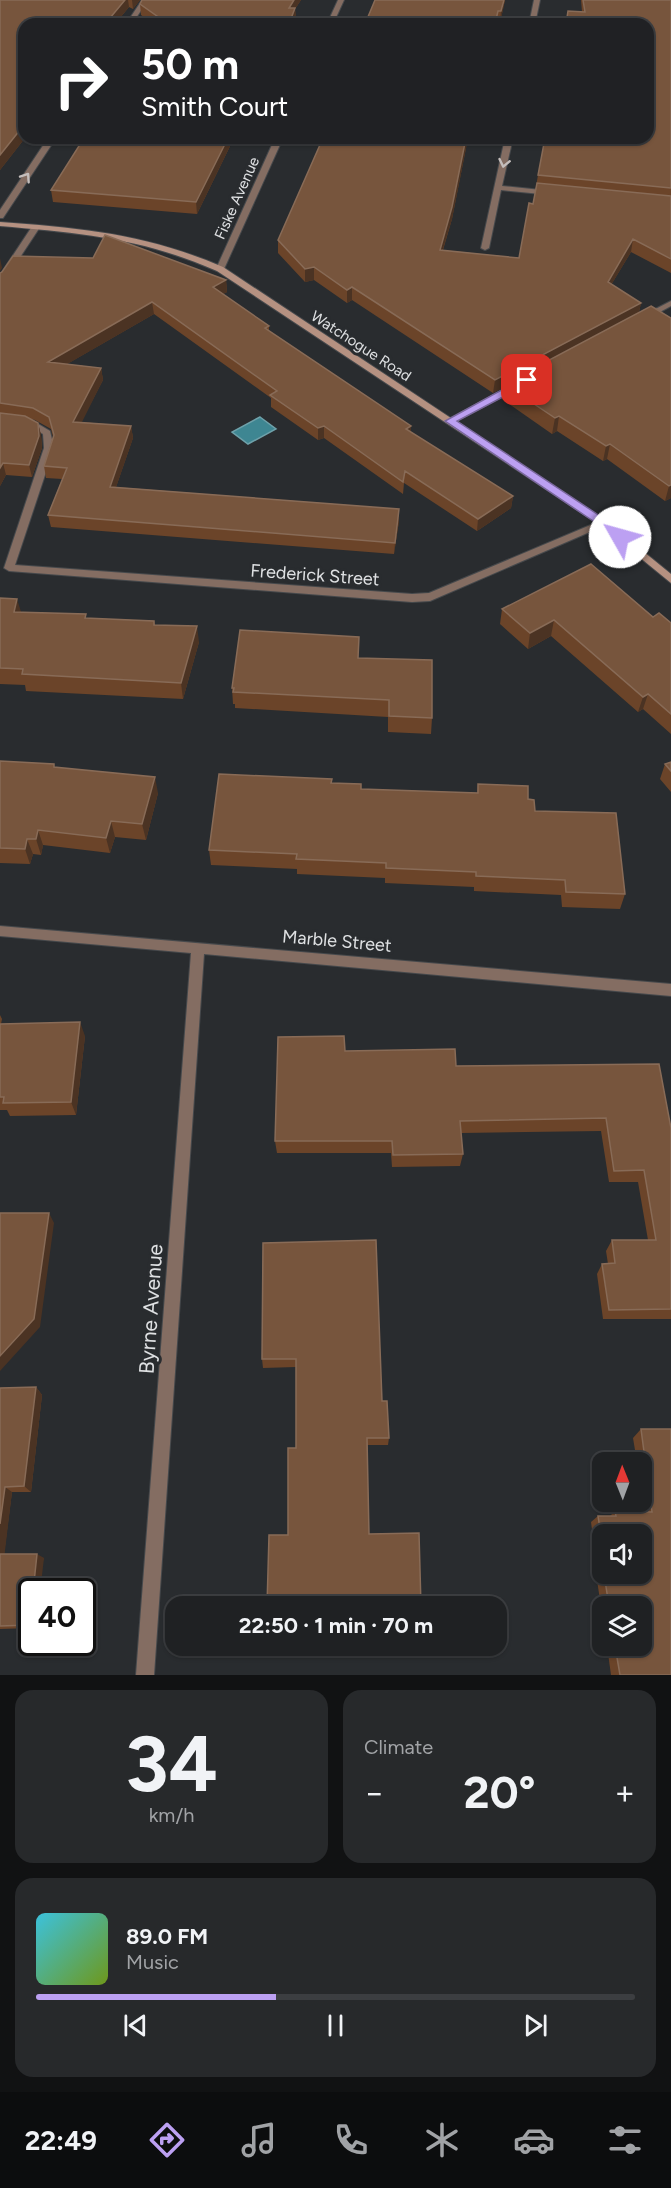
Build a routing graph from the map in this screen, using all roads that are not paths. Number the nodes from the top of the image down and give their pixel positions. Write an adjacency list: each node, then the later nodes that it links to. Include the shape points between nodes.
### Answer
1 (145, 0): 4 (street)
2 (341, 0): 5 (street)
3 (537, 0): 6 (street)
4 (133, 18)
5 (333, 18)
6 (533, 18)
7 (48, 144): 12 (street, one-way to 7)
8 (276, 144): 16 (street, Fiske Avenue)
9 (508, 144): 10 (street, one-way to 10)
10 (499, 188): 11 (street); 15 (street)
11 (560, 194)
12 (0, 216)
13 (0, 224): 14 (street, Watchogue Road)
14 (36, 227): 16 (street, Watchogue Road, via 113,234 153,243); 17 (street)
15 (485, 248)
16 (219, 269): 22 (street, Watchogue Road)
17 (0, 281)
18 (671, 303): 19 (street)
19 (640, 319)
20 (527, 380): 22 (street)
21 (0, 419): 23 (street, Frederick Street, via 32,424 47,433 49,448 9,568 430,597)
22 (450, 421): 23 (street, Watchogue Road)
23 (603, 523): 24 (street, Watchogue Road)
24 (671, 579)
25 (0, 931): 26 (street, Marble Street)
26 (198, 946): 27 (street, Marble Street); 28 (street, Byrne Avenue)
27 (671, 990)
28 (145, 1675)

